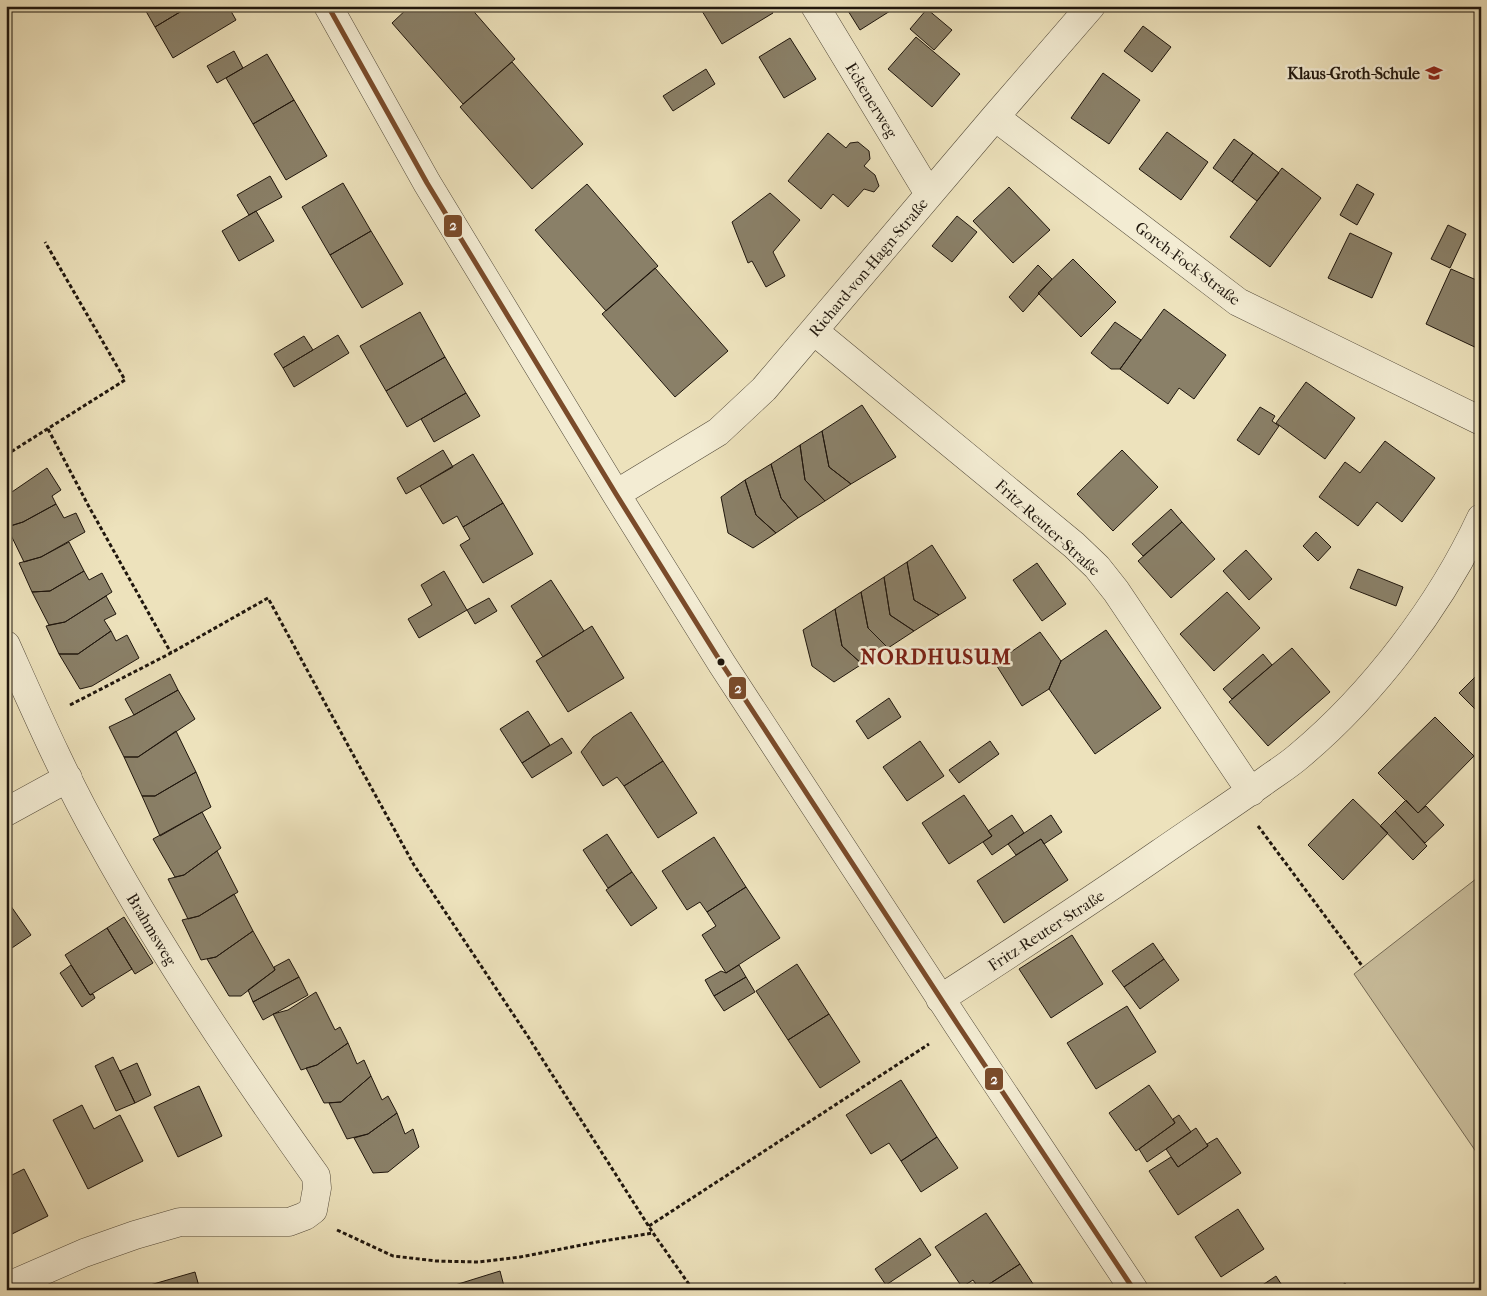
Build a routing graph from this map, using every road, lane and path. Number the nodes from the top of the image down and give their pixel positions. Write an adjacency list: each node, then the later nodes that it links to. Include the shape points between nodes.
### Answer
1 (328, 6): 11 (street, via 428,183)
2 (815, 6): 5 (street, Eckenerweg)
3 (1091, 6): 4 (street, Richard-von-Hagn-Straße)
4 (995, 117): 5 (street, Richard-von-Hagn-Straße); 8 (street, Gorch-Fock-Straße, via 1238,302)
5 (929, 194): 7 (street, Richard-von-Hagn-Straße)
6 (45, 242): 9 (path, via 125,380)
7 (814, 331): 11 (street, Richard-von-Hagn-Straße, via 764,389 718,432); 17 (street, Fritz-Reuter-Straße, via 1097,566)
8 (1481, 421)
9 (48, 429): 10 (path); 14 (path)
10 (6, 455)
11 (616, 494): 20 (street, via 722,664)
12 (1481, 518): 17 (street, Fritz-Reuter-Straße, via 1469,545 1423,619 1382,674 1306,750)
13 (6, 645): 15 (street, Brahmsweg)
14 (171, 653): 15 (path); 23 (path, via 268,598 414,864)
15 (40, 721): 16 (street, Brahmsweg)
16 (68, 778): 18 (street); 22 (street, Brahmsweg, via 151,929 227,1049 316,1176 317,1188)
17 (1245, 796): 19 (path); 20 (street, Fritz-Reuter-Straße)
18 (6, 812)
19 (1363, 967)
20 (940, 999): 21 (street)
21 (958, 1025): 23 (path); 27 (street)
22 (310, 1208): 24 (path, via 393,1256 436,1261 478,1262 520,1257); 25 (street, via 289,1222 180,1222 93,1250)
23 (649, 1226): 24 (path)
24 (653, 1233): 26 (path)
25 (6, 1287)
26 (693, 1290)
27 (1134, 1290)

